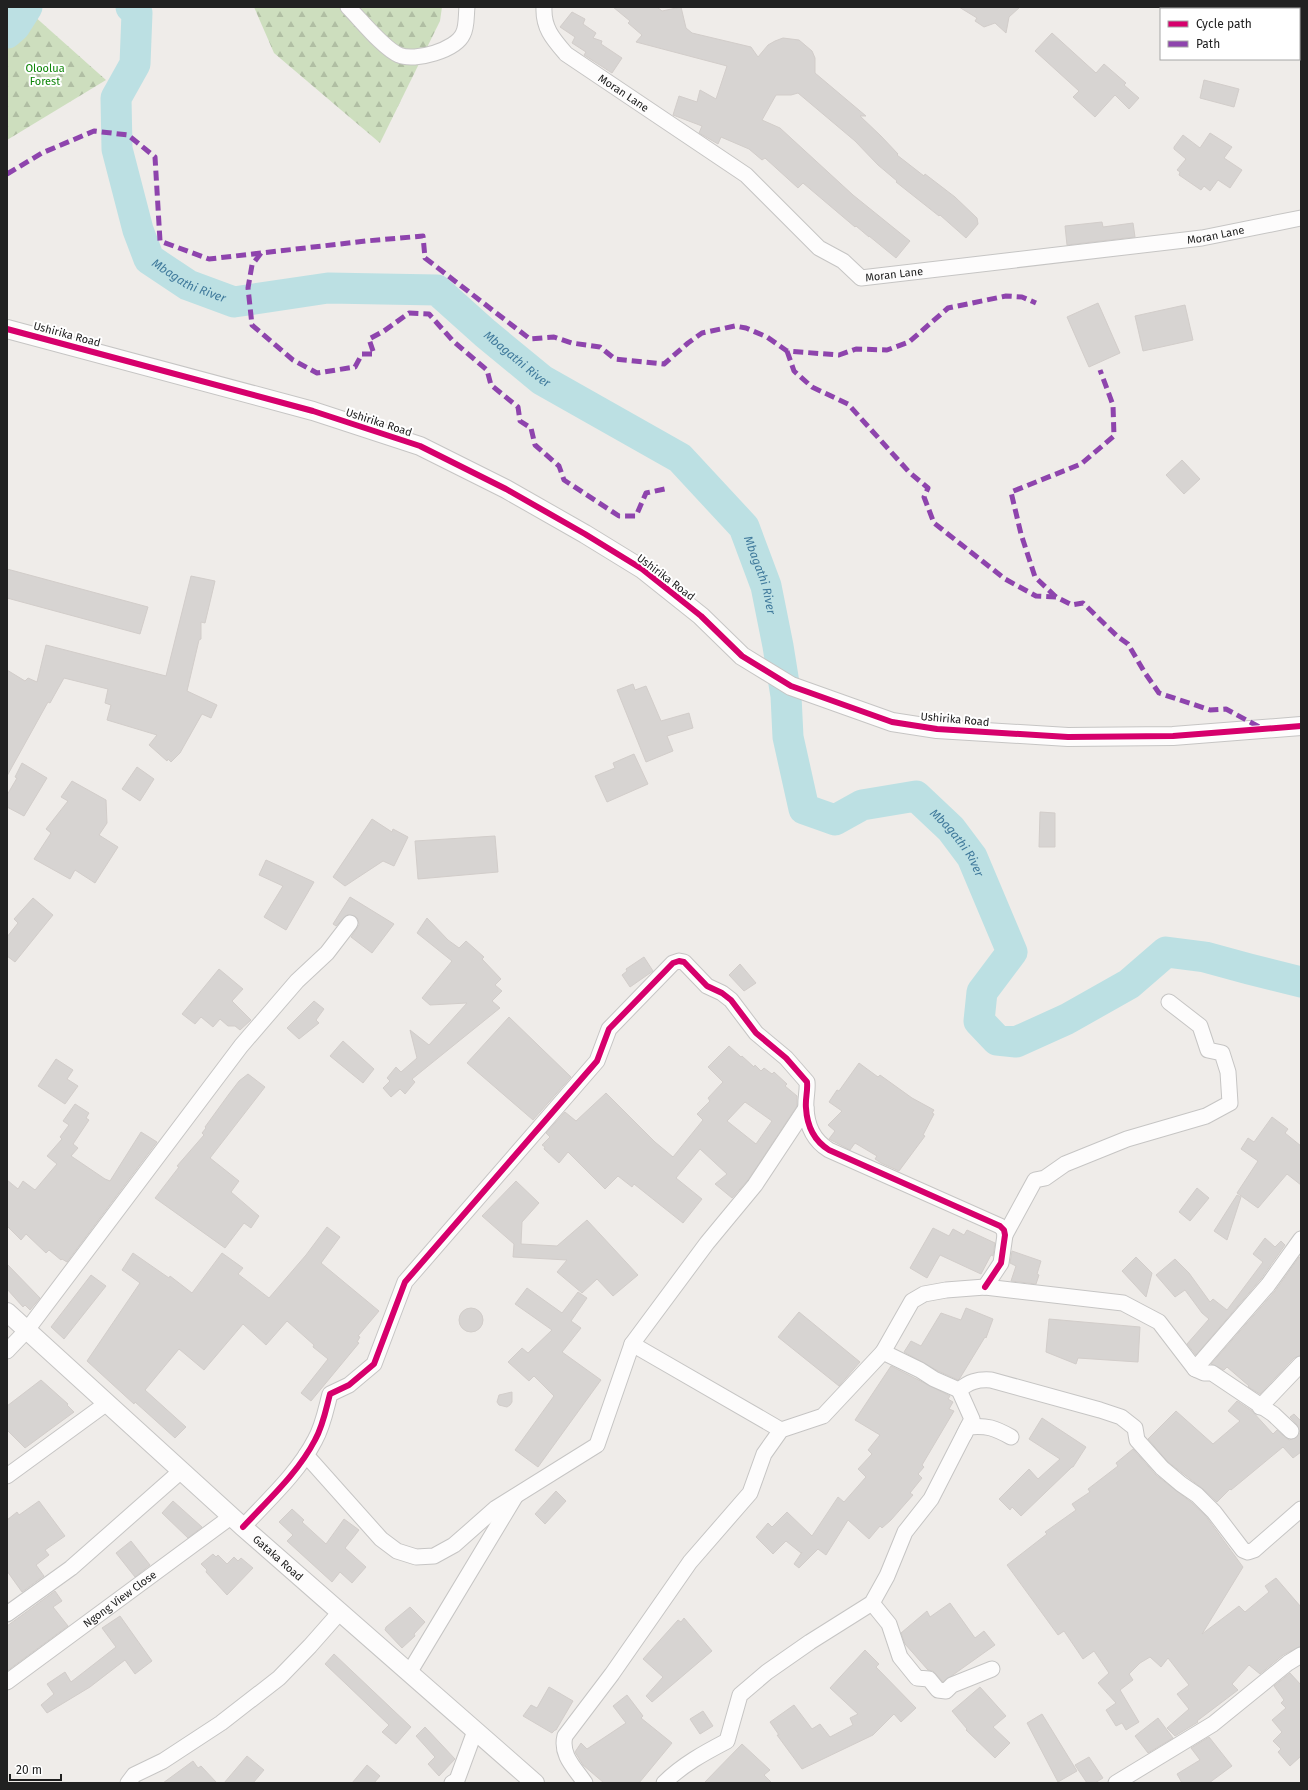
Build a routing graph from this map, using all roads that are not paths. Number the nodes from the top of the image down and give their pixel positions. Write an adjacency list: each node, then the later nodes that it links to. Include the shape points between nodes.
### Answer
1 (348, 7): 2 (street, via 383,43 399,55 413,58 442,51 456,43 463,34)
2 (467, 7)
3 (544, 7): 4 (street, Moran Lane, via 546,26 551,37 566,54 746,175 819,248 843,261 861,278 1202,238)
4 (1301, 218)
5 (7, 329): 6 (street, Ushirika Road, via 314,411 420,446 506,489 642,569 701,616 742,656 791,686 892,722 937,729 1068,737 1173,736)
6 (1301, 726)
7 (350, 923): 14 (street, via 327,953 297,981 241,1046)
8 (1170, 1002): 10 (street, via 1200,1026 1208,1050 1222,1053 1228,1072 1230,1103 1206,1116 1127,1139 1065,1164 1045,1178 1035,1180)
9 (806, 1108): 10 (street, via 810,1131 820,1144 829,1150 1000,1226); 15 (street, via 755,1184 707,1243); 26 (street, Ngong View Close, via 807,1082 786,1058 756,1033 731,1000 707,986 684,962 673,963 609,1029 597,1061 405,1282 374,1364 349,1385 330,1394 316,1440)
10 (1005, 1235): 12 (street, via 1001,1263)
11 (1301, 1239): 19 (street, via 1268,1285)
12 (985, 1287): 17 (street, via 924,1294 912,1301); 19 (street, via 1123,1303 1159,1322)
13 (7, 1312): 14 (street, Gataka Road)
14 (27, 1330): 16 (street); 21 (street, Gataka Road)
15 (632, 1344): 23 (street); 30 (street, via 598,1445)
16 (7, 1351)
17 (883, 1352): 20 (street, via 920,1370 934,1380); 23 (street, via 823,1416)
18 (1301, 1364): 22 (street)
19 (1195, 1369): 22 (street, via 1212,1373)
20 (959, 1390): 27 (street, via 972,1419); 31 (street, via 980,1379 991,1380 1121,1417 1135,1428 1137,1440 1162,1468 1197,1495 1214,1512 1243,1550 1248,1552 1254,1550)
21 (107, 1403): 28 (street, Gataka Road); 29 (street)
22 (1260, 1407): 24 (street, via 1273,1414)
23 (781, 1430): 44 (street, via 764,1454 750,1493 690,1562 565,1736 565,1754)
24 (1291, 1431)
25 (1011, 1437): 27 (street, via 994,1428 968,1427)
26 (306, 1455): 30 (street, via 381,1540 397,1551 416,1557 434,1556 454,1545 496,1508); 32 (street, Ngong View Close, via 302,1462)
27 (950, 1462): 33 (street, via 931,1499 905,1532 888,1576)
28 (181, 1471): 32 (street, Gataka Road); 35 (street, via 71,1568)
29 (7, 1476)
30 (516, 1495): 38 (street)
31 (1301, 1509)
32 (238, 1522): 34 (street, Gataka Road); 39 (street, Ngong View Close)
33 (872, 1603): 37 (street, via 889,1624 900,1657 917,1678 929,1679 938,1690 946,1692 952,1685); 45 (street, via 810,1642 767,1672 740,1695 727,1741 703,1753)
34 (340, 1612): 38 (street, Gataka Road); 41 (street, via 279,1678 221,1723 163,1760 134,1775)
35 (7, 1614)
36 (1301, 1655): 46 (street, via 1213,1724)
37 (992, 1669)
38 (409, 1673): 40 (street, Gataka Road)
39 (7, 1682)
40 (475, 1731): 42 (street, via 457,1780); 43 (street, Gataka Road)
41 (128, 1783)
42 (452, 1783)
43 (535, 1783)
44 (585, 1783)
45 (664, 1783)
46 (1116, 1783)

